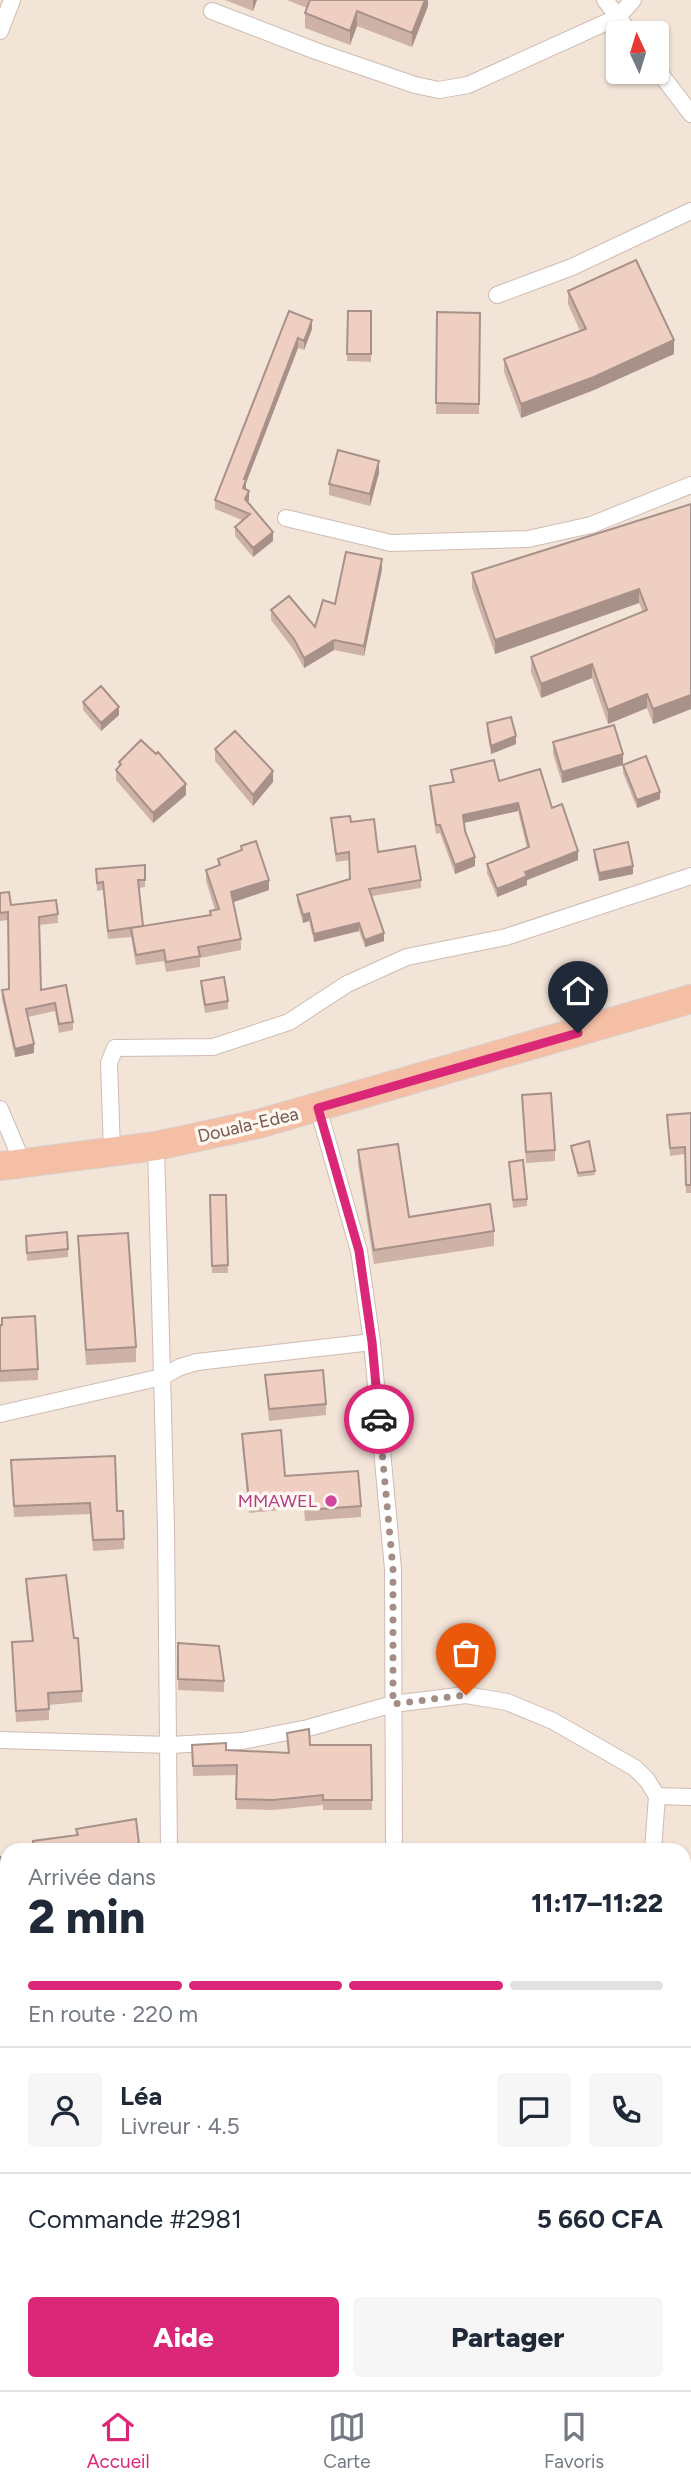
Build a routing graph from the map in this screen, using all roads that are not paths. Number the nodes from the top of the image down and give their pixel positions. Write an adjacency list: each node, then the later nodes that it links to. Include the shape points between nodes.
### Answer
1 (605, 0): 5 (street)
2 (633, 0): 5 (street)
3 (7, 4): 7 (street)
4 (212, 11): 5 (street, via 341,60 439,90 468,85)
5 (618, 17): 6 (street)
6 (621, 21)
7 (0, 31)
8 (668, 84): 9 (street)
9 (691, 114)
10 (691, 211): 11 (street, via 572,267)
11 (497, 295)
12 (691, 485): 13 (street, via 591,525 528,539 391,542)
13 (286, 519)
14 (691, 876): 19 (street, via 506,937 407,957 347,984 289,1022 213,1047 115,1048 109,1063)
15 (691, 999): 16 (highway, Douala-Edea)
16 (318, 1108): 18 (highway, Douala-Edea); 21 (street, via 359,1251)
17 (0, 1109): 20 (street)
18 (156, 1146): 19 (highway, Douala-Edea); 22 (street)
19 (112, 1152): 20 (highway, Douala-Edea)
20 (12, 1165)
21 (372, 1342): 22 (street, via 197,1362); 24 (street, via 393,1569)
22 (162, 1377): 23 (street); 26 (street)
23 (0, 1414)
24 (393, 1704): 26 (street, via 242,1741); 27 (street, via 466,1695 507,1702 553,1721 635,1768); 30 (street)
25 (0, 1740): 26 (street)
26 (170, 1745): 29 (street)
27 (657, 1796): 28 (street); 31 (street)
28 (691, 1797)
29 (169, 1843)
30 (394, 1843)
31 (654, 1843)

